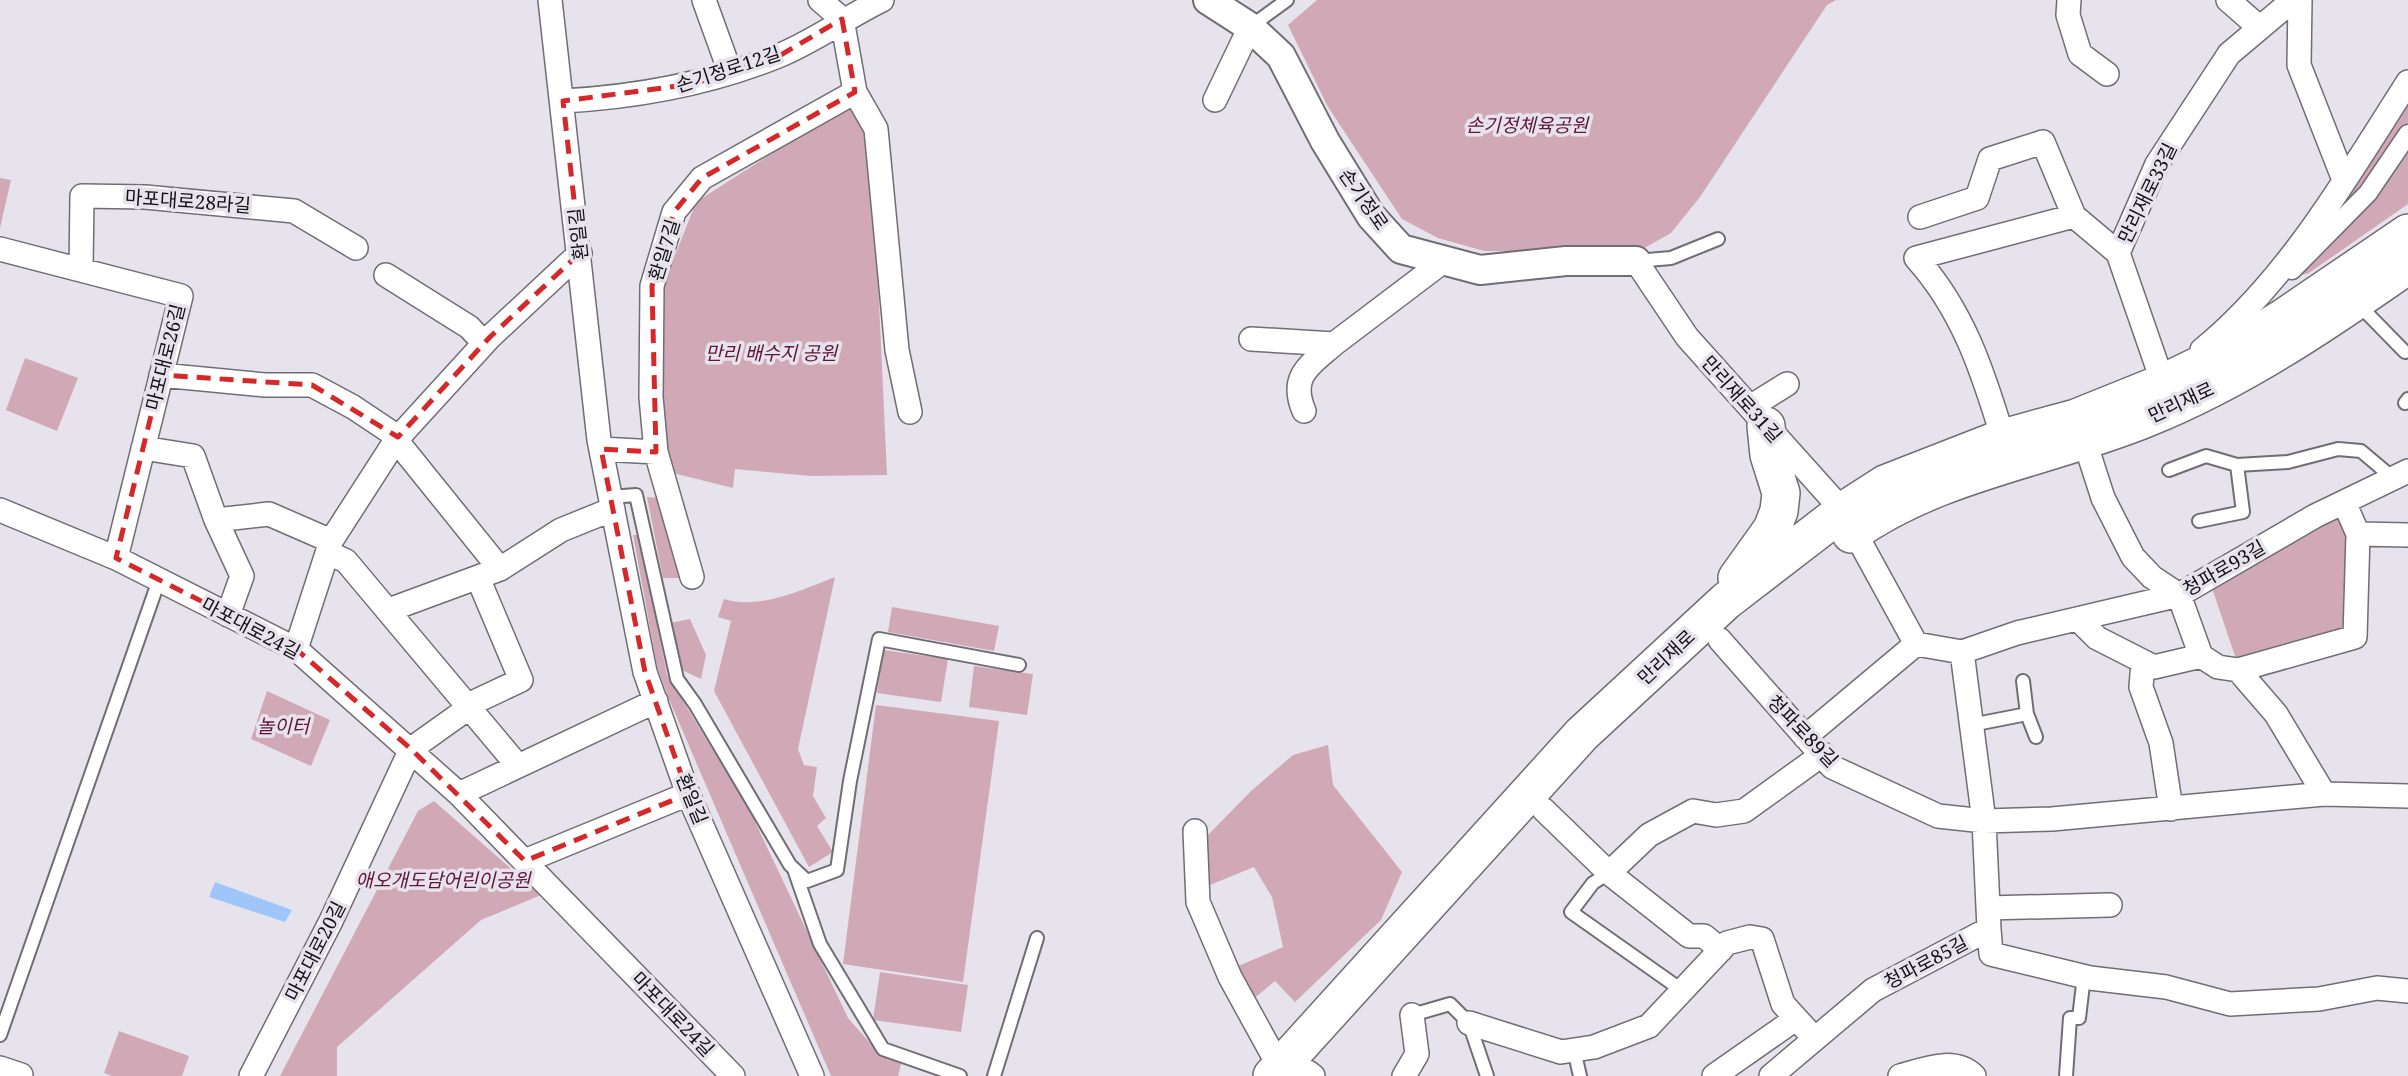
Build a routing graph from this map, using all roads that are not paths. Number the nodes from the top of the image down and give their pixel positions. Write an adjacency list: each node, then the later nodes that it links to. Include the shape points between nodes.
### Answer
1 (550, 0): 19 (street, 환일길)
2 (704, 0): 14 (street)
3 (820, 0): 11 (street)
4 (882, 0): 11 (street, 손기정로12길)
5 (1208, 0): 12 (street, 손기정로)
6 (1287, 0): 12 (lane)
7 (2068, 0): 15 (street, via 2080,54)
8 (2228, 0): 13 (street)
9 (2293, 0): 13 (street, 만리재로33길)
10 (2300, 0): 21 (street, via 2299,65)
11 (842, 19): 14 (street, 손기정로12길, via 779,56); 17 (street)
12 (1251, 27): 18 (street); 30 (street, 손기정로, via 1281,56 1371,216 1401,249)
13 (2260, 28): 28 (street, 만리재로33길, via 2229,54 2157,164)
14 (730, 72): 19 (street, 손기정로12길, via 693,85)
15 (2107, 74)
16 (2408, 82): 21 (street, 만리재로)
17 (855, 92): 44 (street, via 876,129 897,351); 51 (street, 환일7길, via 702,178 674,212 652,286 650,397)
18 (1215, 100)
19 (563, 101): 27 (street, 환일길)
20 (2408, 134): 33 (street, via 2368,193)
21 (2344, 180): 41 (street, 만리재로, via 2244,312)
22 (2074, 216): 23 (street, via 2043,142 1990,159 1977,198); 28 (street); 47 (street, via 1916,258 1940,285 1962,325 1983,372)
23 (1920, 217)
24 (1718, 239): 31 (lane, via 1671,258)
25 (356, 248): 32 (street, 마포대로28라길, via 294,211 82,196)
26 (0, 249): 32 (street, 마포대로26길)
27 (580, 253): 37 (street); 50 (street, 환일길)
28 (2118, 253): 41 (street, 만리재로33길)
29 (2407, 259): 35 (main road, 만리재로); 41 (main road, 만리재로, via 2283,318)
30 (1445, 260): 31 (street, 손기정로, via 1480,270 1566,261); 38 (street)
31 (1636, 261): 45 (street, 만리재로31길, via 1687,338)
32 (81, 270): 40 (street, 마포대로26길, via 181,296)
33 (2292, 270)
34 (386, 275): 37 (street, via 469,327)
35 (2356, 301): 39 (lane); 48 (main road, 만리재로, via 2206,393)
36 (1251, 339): 38 (street)
37 (484, 343): 46 (street)
38 (1334, 344): 43 (street, via 1303,372 1299,392)
39 (2405, 352)
40 (161, 375): 46 (street, via 312,386); 49 (street, 마포대로26길)
41 (2163, 383): 47 (main road, 만리재로, via 2076,418)
42 (1787, 384): 45 (street)
43 (1304, 411)
44 (910, 412)
45 (1758, 417): 59 (street, 만리재로31길); 71 (main road, via 1781,493 1779,511)
46 (397, 438): 63 (street); 65 (street)
47 (2003, 438): 59 (main road, 만리재로, via 1885,484)
48 (2085, 442): 59 (main road, 만리재로); 70 (street, via 2103,498 2133,556 2152,577)
49 (143, 448): 58 (street, via 193,456); 64 (street, 마포대로26길)
50 (601, 449): 51 (street); 56 (street, 환일길)
51 (656, 452): 66 (street, 환일7길)
52 (2237, 464): 53 (lane, 청파로93길, via 2206,456); 54 (lane, 청파로93길, via 2288,462 2338,449 2361,451); 60 (lane, 청파로93길, via 2243,512)
53 (2169, 470)
54 (2404, 473): 55 (street, 청파로93길)
55 (2344, 502): 61 (street); 70 (street, 청파로93길)
56 (611, 503): 65 (street); 84 (street, 환일길, via 645,671); 102 (lane, via 636,495 677,679)
57 (0, 510): 64 (street, 마포대로24길)
58 (216, 520): 63 (street, via 269,514); 73 (street, via 242,576)
59 (1850, 521): 69 (main road, 만리재로); 71 (main road, 만리재로); 76 (street)
60 (2200, 521)
61 (2358, 534): 62 (street); 82 (street, via 2355,636)
62 (2408, 535)
63 (330, 547): 72 (street); 77 (street)
64 (116, 558): 68 (street, 마포대로24길)
65 (500, 569): 67 (street)
66 (692, 577)
67 (478, 578): 72 (street); 85 (street, via 521,680)
68 (159, 580): 73 (street, 마포대로24길); 114 (lane)
69 (1783, 586): 71 (main road, via 1773,579); 75 (main road, 만리재로)
70 (2179, 595): 74 (street, 청파로93길); 79 (street)
71 (1726, 601): 117 (main road, 만리재로, via 1582,734)
72 (389, 610): 85 (street)
73 (228, 615): 77 (street, 마포대로24길)
74 (2078, 619): 78 (street, 청파로93길); 80 (street, via 2097,638)
75 (1720, 640): 88 (street, 청파로89길); 98 (main road, 만리재로, via 1629,721)
76 (1916, 644): 78 (street, 청파로93길); 88 (street)
77 (296, 649): 90 (street, 마포대로24길)
78 (1962, 652): 87 (street)
79 (2201, 656): 80 (street, via 2154,667); 82 (street, via 2218,667)
80 (2143, 662): 97 (street, via 2141,687 2161,743)
81 (1019, 665): 102 (lane, via 879,639 837,870 807,881)
82 (2238, 670): 95 (street, via 2276,714)
83 (2023, 681): 86 (lane)
84 (656, 701): 92 (street); 94 (street, 환일길)
85 (469, 706): 90 (street); 92 (street)
86 (2027, 714): 87 (lane); 89 (lane)
87 (1972, 725): 99 (street)
88 (1805, 737): 91 (street, 청파로89길)
89 (2036, 737)
90 (411, 749): 93 (street, 마포대로24길); 118 (street, 마포대로20길, via 331,921)
91 (1823, 754): 99 (street, 청파로89길, via 1832,767 1938,816); 103 (street, via 1744,811 1716,815 1693,811 1649,835)
92 (518, 766): 93 (street)
93 (459, 794): 101 (street, 마포대로24길)
94 (688, 794): 101 (street); 120 (street, 환일길)
95 (2324, 794): 96 (street, 청파로89길); 97 (street, 청파로89길)
96 (2408, 796)
97 (2171, 809): 99 (street, 청파로89길)
98 (1544, 810): 103 (street); 117 (main road, 만리재로)
99 (1984, 821): 105 (street)
100 (1195, 831): 117 (street, via 1198,902 1230,977)
101 (525, 861): 119 (street, 마포대로24길)
102 (794, 869): 121 (lane, via 821,944 883,1049)
103 (1609, 873): 107 (street, via 1689,936 1704,936); 109 (lane, via 1593,883 1571,912)
104 (2110, 905): 105 (street)
105 (1989, 919): 108 (street, 청파로85길, via 1991,954); 115 (street, 청파로85길, via 1873,990)
106 (1037, 937): 122 (lane)
107 (1721, 950): 109 (street); 112 (street, via 1727,943 1762,939 1783,1004)
108 (2084, 976): 110 (street, 청파로85길, via 2166,987 2230,1004 2319,999 2377,988); 130 (lane, via 2079,1018 2070,1018)
109 (1683, 991): 116 (street, via 1649,1026)
110 (2408, 991)
111 (1412, 1015): 113 (lane, via 1450,1004); 123 (street, via 1417,1054)
112 (1794, 1020): 115 (street); 126 (street)
113 (1469, 1023): 116 (street, via 1561,1052); 124 (lane)
114 (0, 1035)
115 (1814, 1038): 127 (street, 청파로85길)
116 (1574, 1050): 125 (lane)
117 (1296, 1074)
118 (251, 1076)
119 (733, 1076)
120 (812, 1076)
121 (960, 1076)
122 (993, 1076)
123 (1404, 1076)
124 (1487, 1076)
125 (1580, 1076)
126 (1714, 1076)
127 (1772, 1076)
128 (1899, 1076): 129 (street, via 1943,1064)
129 (1974, 1076)
130 (2066, 1076)

